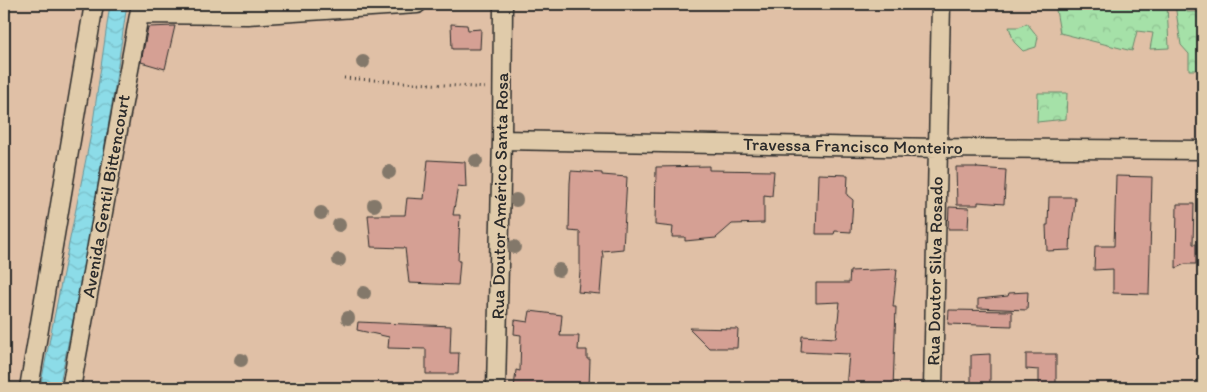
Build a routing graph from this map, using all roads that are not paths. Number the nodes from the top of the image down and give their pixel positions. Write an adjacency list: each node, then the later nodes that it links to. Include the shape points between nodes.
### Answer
1 (94, 4): 9 (street)
2 (417, 4): 5 (street, via 248,15)
3 (503, 4): 6 (street, Rua Doutor Américo Santa Rosa)
4 (941, 4): 7 (street, Rua Doutor Silva Rosado)
5 (140, 9): 10 (street, Avenida Gentil Bittencourt)
6 (502, 140): 7 (street, Travessa Francisco Monteiro); 11 (street, Rua Doutor Américo Santa Rosa)
7 (938, 148): 8 (street, Travessa Francisco Monteiro); 12 (street, Rua Doutor Silva Rosado)
8 (1203, 150)
9 (29, 388)
10 (71, 388)
11 (496, 388)
12 (933, 388)

